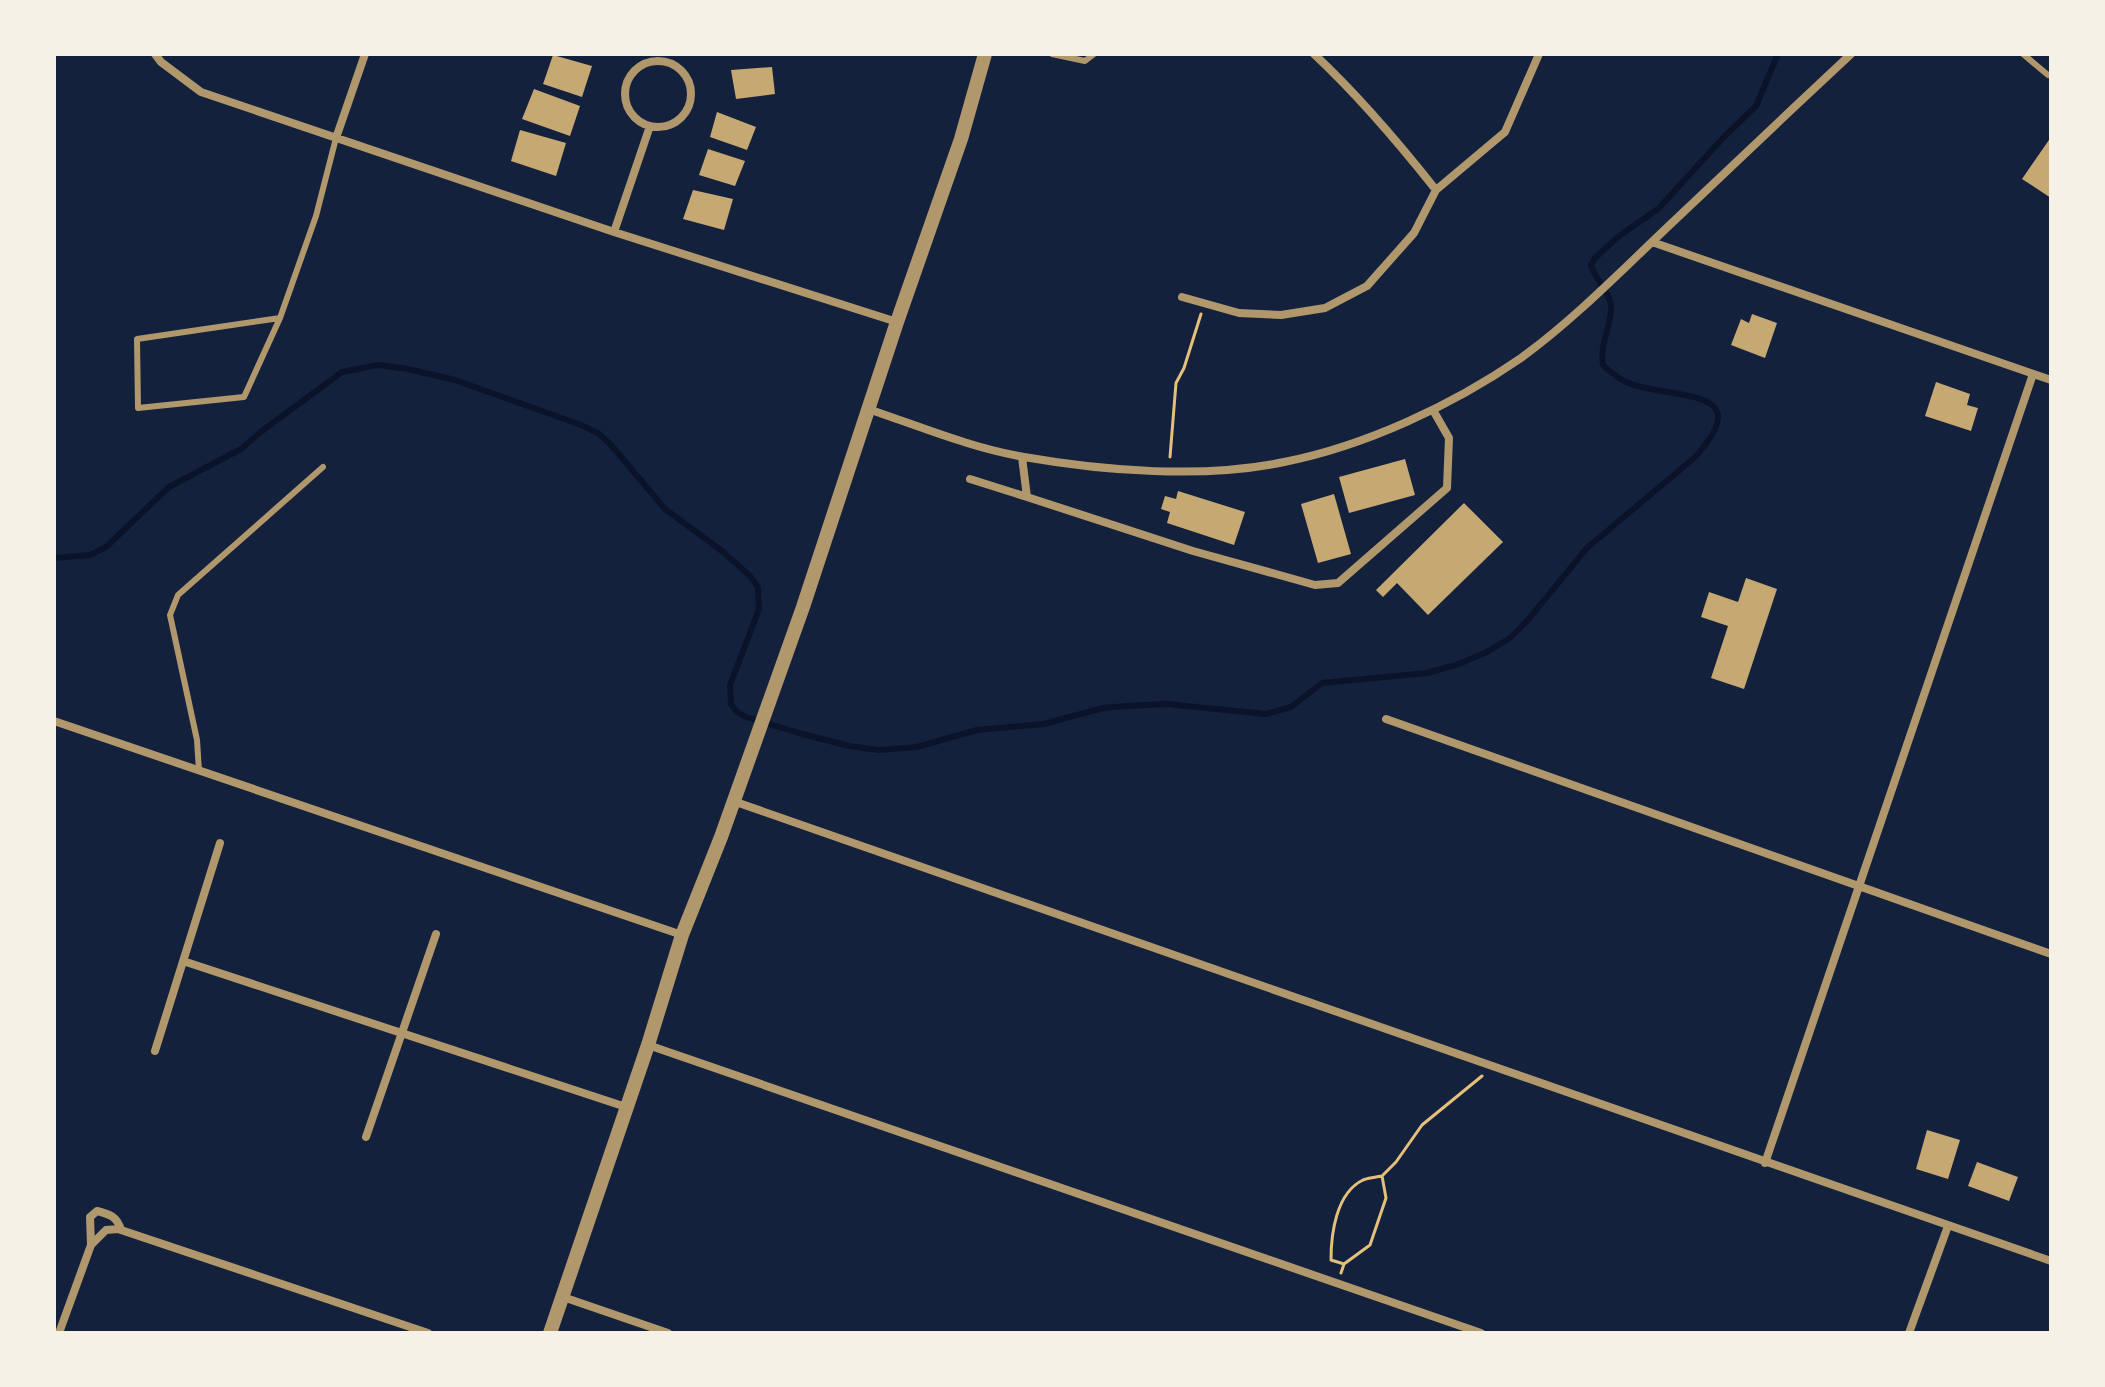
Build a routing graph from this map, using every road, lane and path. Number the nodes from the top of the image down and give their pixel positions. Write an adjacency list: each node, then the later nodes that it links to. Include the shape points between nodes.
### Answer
1 (155, 54): 12 (street, via 201,92)
2 (365, 54): 12 (street)
3 (985, 54): 19 (street)
4 (1052, 54): 5 (lane, via 1085,61)
5 (1094, 54)
6 (1314, 54): 13 (street)
7 (1539, 54): 13 (street, via 1505,132)
8 (1851, 54): 15 (street)
9 (2023, 54): 10 (lane)
10 (2048, 75)
11 (650, 126): 11 (street, via 676,122 691,101 687,76 666,61 640,65 626,86 630,111); 14 (street)
12 (336, 138): 14 (street); 18 (lane, via 316,216)
13 (1436, 190): 17 (street, via 1414,233 1383,270 1367,286 1325,308 1281,315 1239,313)
14 (614, 232): 19 (street)
15 (1652, 242): 20 (street); 23 (street, via 1522,357)
16 (1182, 297): 17 (street)
17 (1206, 303): 26 (path, via 1176,383)
18 (280, 318): 18 (lane, via 137,339 138,408 244,397)
19 (897, 322): 22 (street)
20 (2033, 374): 21 (street); 34 (street)
21 (2051, 380)
22 (868, 409): 24 (street); 32 (street)
23 (1433, 410): 26 (street, via 1353,442 1283,462); 28 (street, via 1449,438 1447,488 1338,583 1315,585)
24 (1022, 457): 26 (street, via 1124,470); 28 (street)
25 (323, 467): 31 (lane, via 172,605)
26 (1170, 470)
27 (970, 479): 28 (street)
28 (1027, 497)
29 (1386, 719): 34 (street)
30 (54, 721): 31 (street)
31 (199, 771): 36 (street)
32 (733, 801): 36 (street); 42 (street)
33 (220, 843): 38 (street)
34 (1857, 886): 37 (street); 45 (street)
35 (436, 934): 39 (street)
36 (682, 935): 40 (street)
37 (2051, 954)
38 (183, 961): 39 (street); 41 (street)
39 (402, 1031): 43 (street); 44 (street)
40 (648, 1045): 43 (street); 52 (street)
41 (155, 1051)
42 (1488, 1066): 45 (street); 46 (path, via 1480,1079 1422,1125)
43 (626, 1107): 53 (street)
44 (366, 1137)
45 (1765, 1163): 47 (street)
46 (1382, 1176): 51 (path, via 1386,1198 1370,1245); 51 (path, via 1363,1180 1340,1208 1331,1236 1331,1260)
47 (1948, 1226): 50 (street); 59 (street)
48 (121, 1230): 49 (street, via 106,1230); 49 (street, via 112,1215 97,1211 90,1217); 55 (street)
49 (91, 1245): 54 (street)
50 (2051, 1261)
51 (1344, 1264): 52 (path)
52 (1337, 1283): 58 (street)
53 (563, 1297): 56 (street); 57 (street)
54 (59, 1333)
55 (428, 1333)
56 (550, 1333)
57 (668, 1333)
58 (1481, 1333)
59 (1909, 1333)

